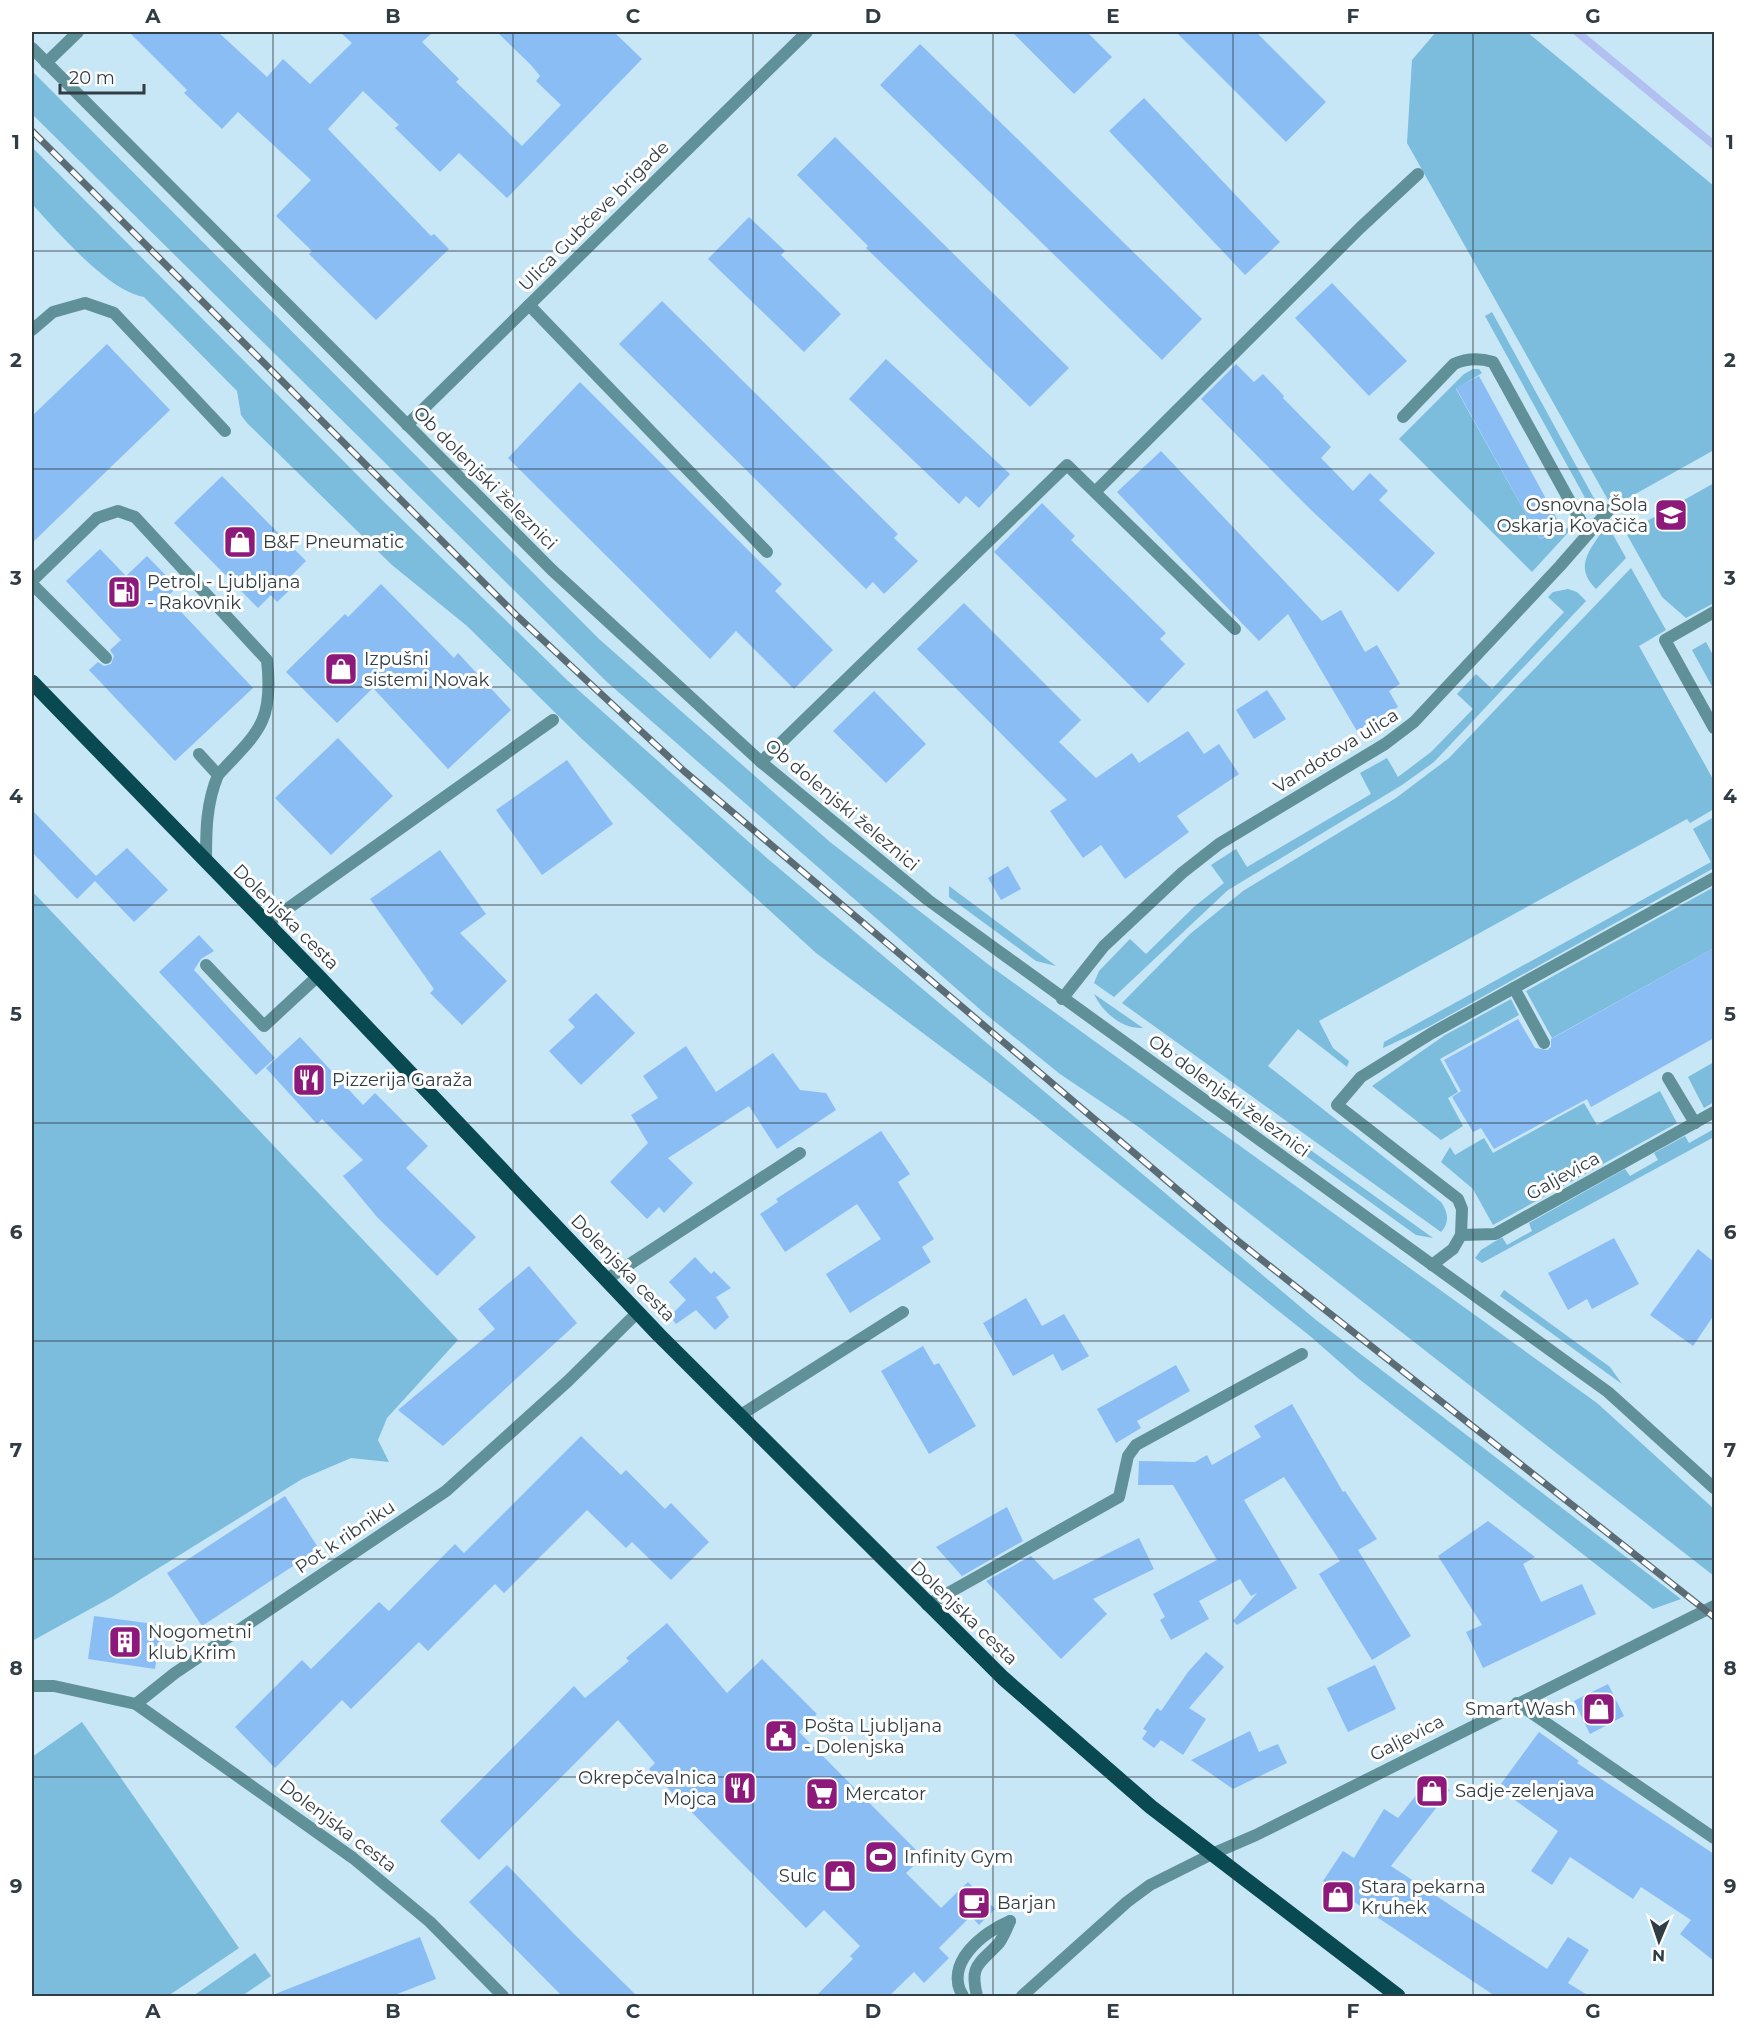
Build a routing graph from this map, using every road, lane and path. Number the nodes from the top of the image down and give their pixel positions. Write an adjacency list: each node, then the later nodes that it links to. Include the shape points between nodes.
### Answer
1 (78, 32): 4 (street)
2 (807, 32): 6 (street, Ulica Gubčeve brigade)
3 (32, 48): 4 (street, Ob dolenjski železnici)
4 (46, 63): 9 (street, Ob dolenjski železnici)
5 (1418, 174): 11 (street)
6 (529, 305): 9 (street, Ulica Gubčeve brigade); 14 (street)
7 (32, 330): 10 (street, via 53,312 85,303 114,313)
8 (1403, 417): 13 (street, via 1454,364 1481,358 1493,362)
9 (406, 425): 23 (street, Ob dolenjski železnici, via 611,627)
10 (225, 431)
11 (1095, 492): 17 (street); 23 (street, via 1067,465)
12 (1609, 510): 13 (street, Vandotova ulica)
13 (1588, 534): 31 (street, Vandotova ulica, via 1414,722 1385,744 1219,844 1182,873 1104,946)
14 (767, 552)
15 (32, 583): 18 (street); 24 (street, via 97,518 118,512 135,517 267,660 268,708 261,728)
16 (1714, 612): 21 (street, via 1665,640)
17 (1234, 629)
18 (106, 658)
19 (32, 682): 25 (main road, Dolenjska cesta)
20 (553, 720): 27 (street)
21 (1714, 728)
22 (199, 754): 24 (street)
23 (761, 762): 31 (street, Ob dolenjski železnici, via 928,900)
24 (218, 775): 25 (street, via 206,814)
25 (206, 862): 27 (main road, Dolenjska cesta)
26 (1714, 878): 30 (street)
27 (266, 924): 29 (main road, Dolenjska cesta)
28 (206, 965): 29 (street, via 264,1026)
29 (318, 976): 39 (main road, Dolenjska cesta)
30 (1514, 988): 32 (street); 37 (street, via 1372,1069 1337,1105 1458,1199 1462,1209)
31 (1062, 999): 38 (street, Ob dolenjski železnici)
32 (1544, 1043)
33 (1668, 1078): 35 (street)
34 (1714, 1112): 35 (street, Galjevica)
35 (1695, 1123): 37 (street, Galjevica, via 1495,1234)
36 (800, 1153): 39 (street)
37 (1461, 1235): 38 (street, via 1453,1249)
38 (1432, 1265): 44 (street, Ob dolenjski železnici, via 1608,1392)
39 (607, 1280): 40 (main road, Dolenjska cesta)
40 (638, 1312): 43 (main road, Dolenjska cesta); 49 (street, Pot k ribniku, via 446,1491 175,1673)
41 (903, 1312): 43 (street)
42 (1302, 1354): 45 (street, via 1136,1445 1128,1456 1119,1497)
43 (739, 1416): 45 (main road, Dolenjska cesta)
44 (1714, 1488)
45 (927, 1605): 51 (main road, Dolenjska cesta, via 1124,1785)
46 (1714, 1606): 48 (street, Galjevica)
47 (32, 1686): 49 (street, via 54,1686)
48 (1517, 1703): 50 (street); 51 (street, Galjevica)
49 (136, 1704): 52 (street, Dolenjska cesta, via 353,1858 430,1923)
50 (1714, 1838)
51 (1212, 1854): 55 (street, via 1150,1885 1127,1902); 56 (main road, Dolenjska cesta)
52 (503, 1996)
53 (963, 1996): 54 (street, via 958,1974 964,1958 990,1929 1010,1921 998,1944 977,1964)
54 (977, 1996)
55 (1022, 1996)
56 (1398, 1996)

